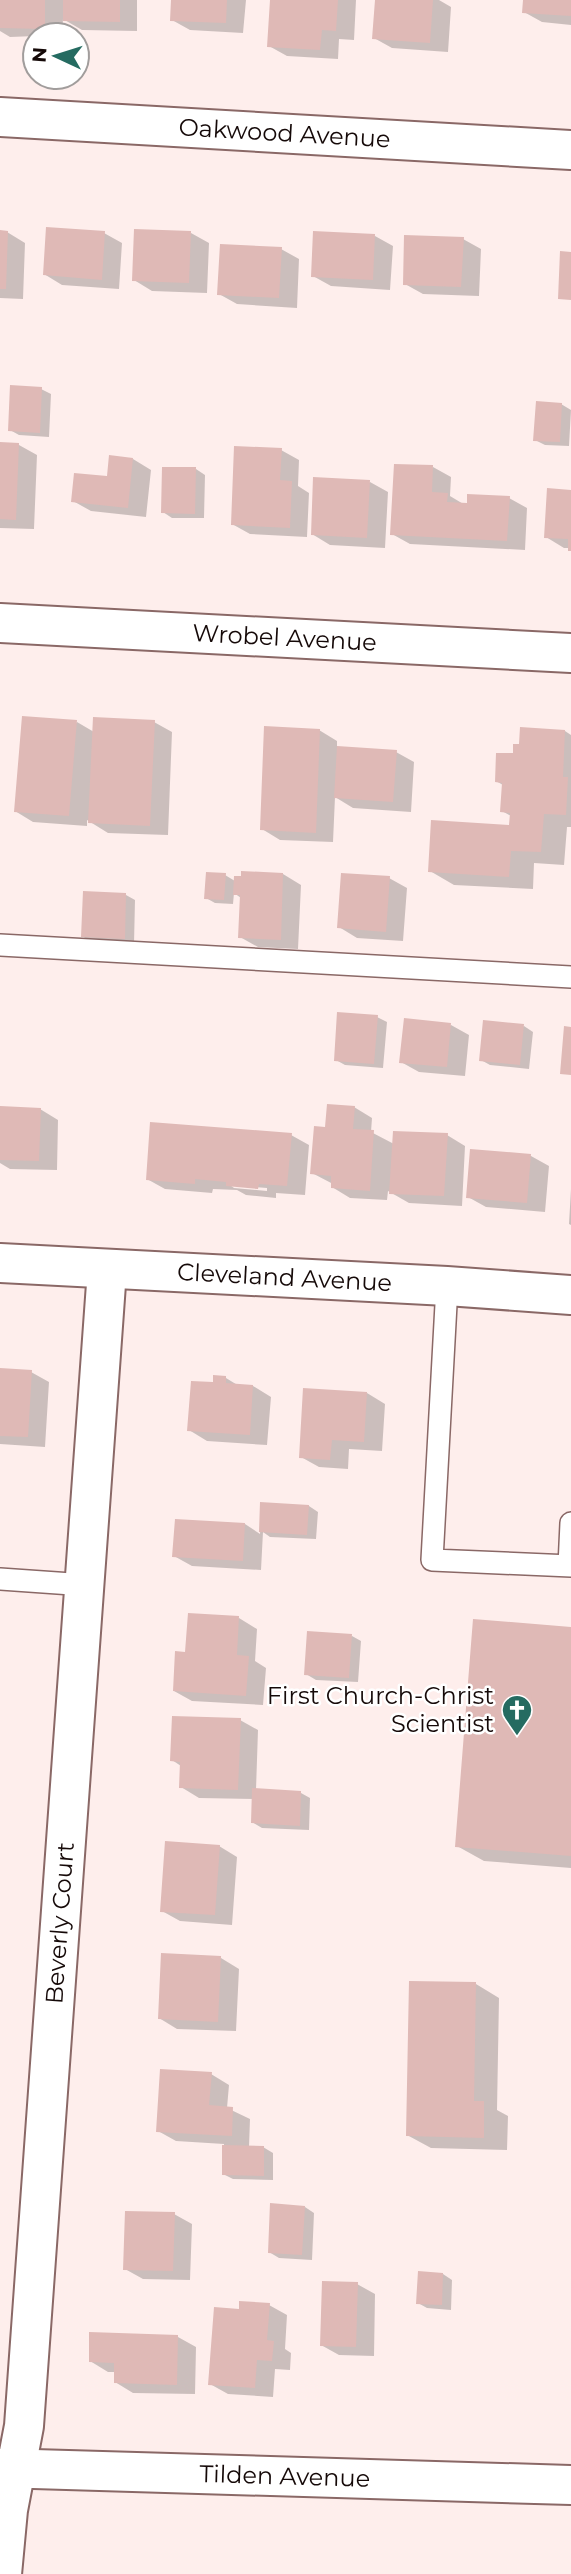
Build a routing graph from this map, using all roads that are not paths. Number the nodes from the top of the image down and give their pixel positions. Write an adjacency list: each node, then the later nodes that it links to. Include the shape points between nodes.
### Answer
1 (0, 117): 2 (street, Oakwood Avenue)
2 (571, 149)
3 (0, 623): 4 (street, Wrobel Avenue)
4 (571, 653)
5 (0, 945): 6 (lane)
6 (571, 977)
7 (0, 1263): 8 (street, Cleveland Avenue)
8 (107, 1270): 9 (street, Cleveland Avenue); 14 (street, Beverly Court)
9 (447, 1286): 10 (street, Cleveland Avenue); 12 (lane, via 432,1560)
10 (571, 1295)
11 (571, 1523): 12 (lane)
12 (570, 1566)
13 (0, 1579): 14 (lane)
14 (86, 1585): 15 (street, Beverly Court, via 23,2426)
15 (8, 2468): 16 (street, Tilden Avenue); 17 (street, Beverly Court)
16 (571, 2485)
17 (2, 2574)

